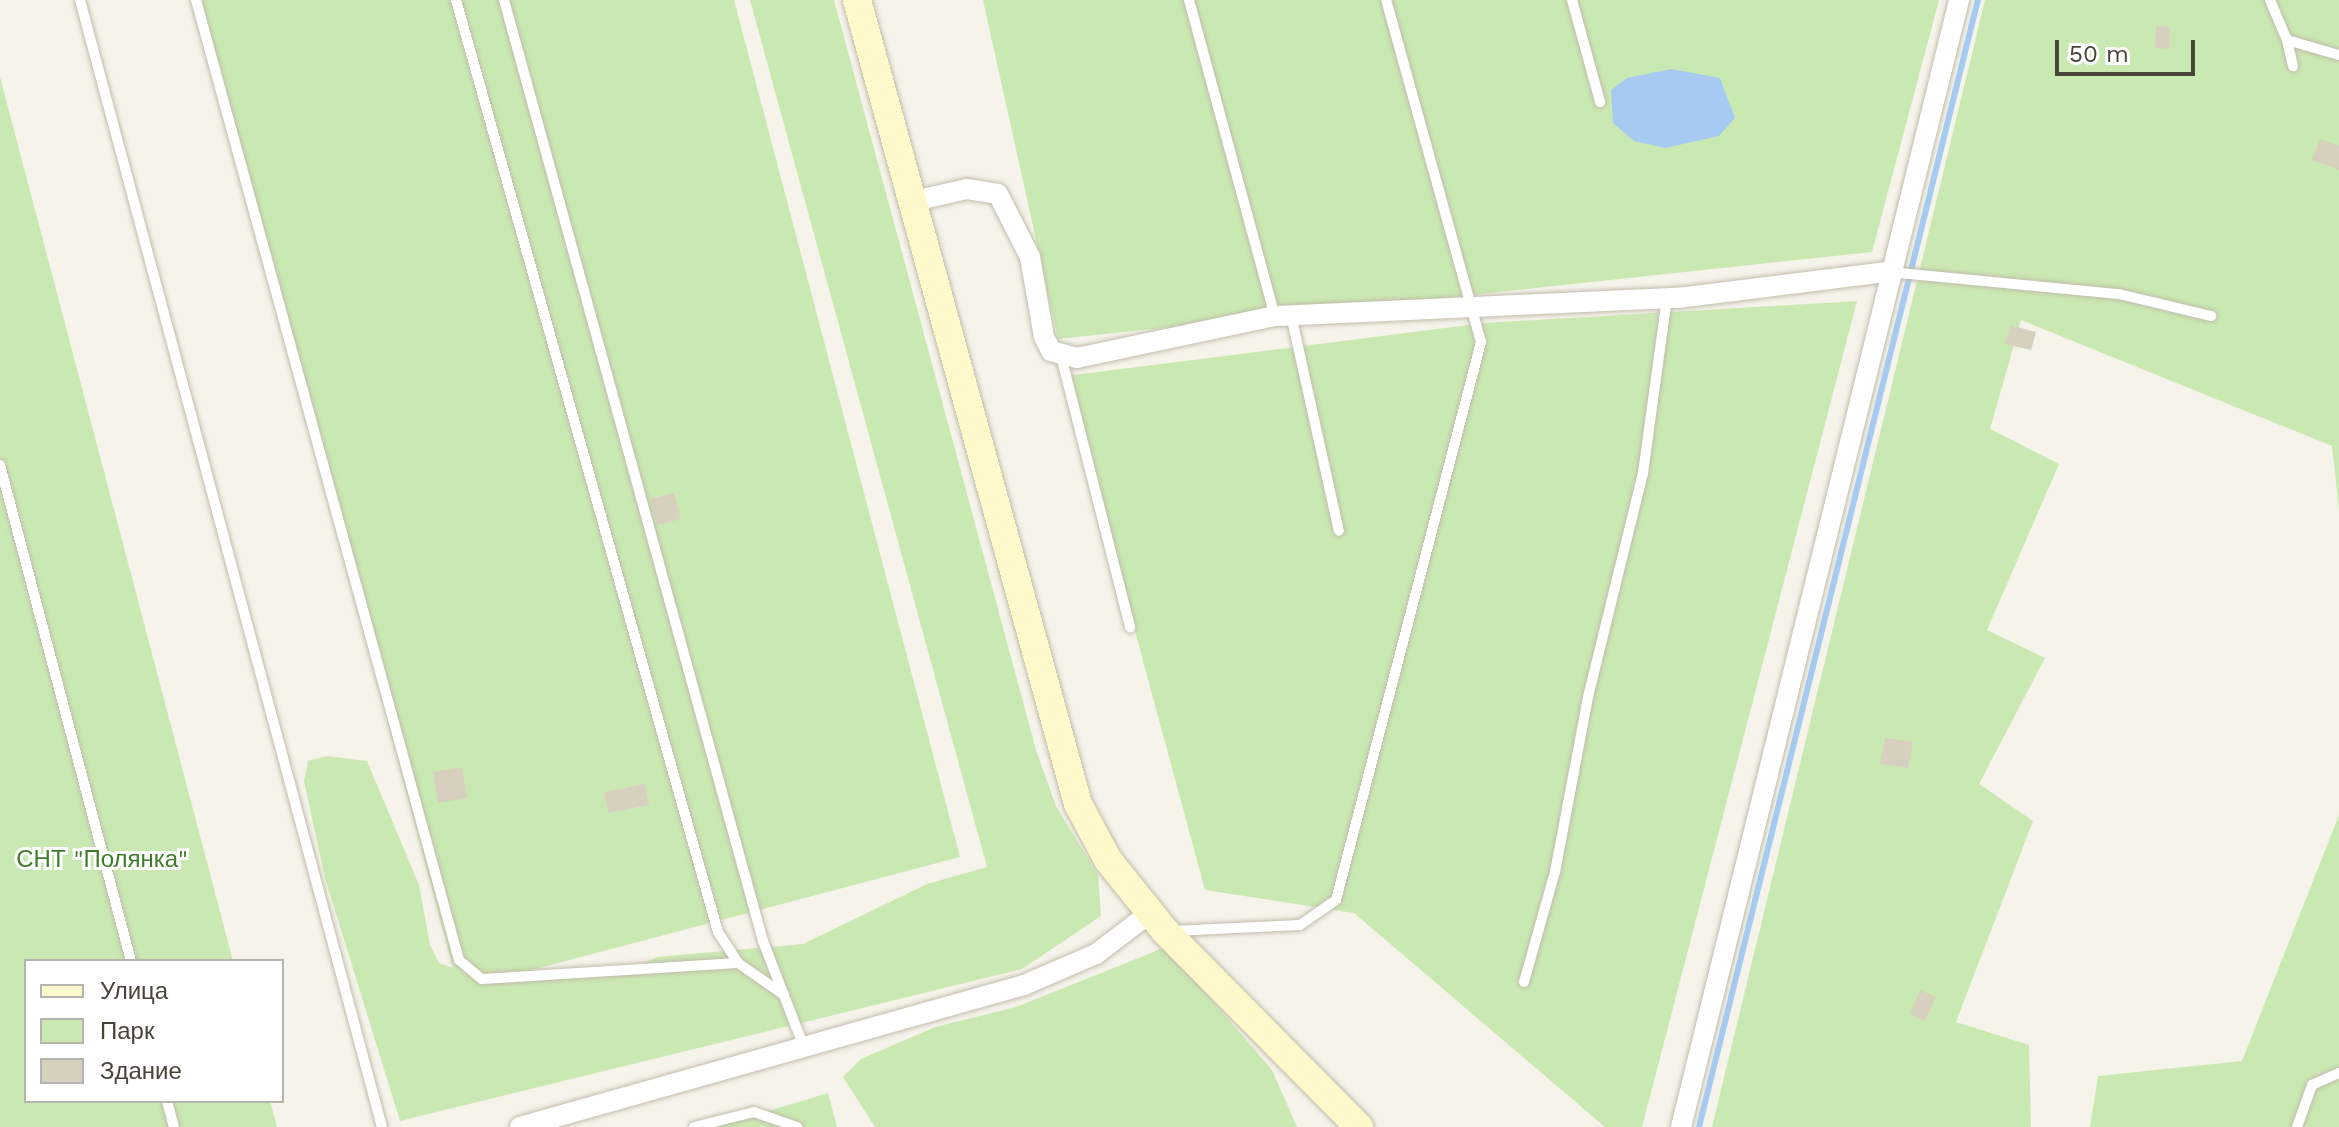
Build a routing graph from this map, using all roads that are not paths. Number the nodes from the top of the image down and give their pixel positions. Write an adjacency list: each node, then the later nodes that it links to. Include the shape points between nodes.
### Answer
1 (80, 0): 34 (lane)
2 (196, 0): 27 (lane, via 459,960 482,979)
3 (456, 0): 27 (lane, via 718,932)
4 (504, 0): 29 (lane)
5 (857, 0): 15 (street)
6 (1189, 0): 19 (lane)
7 (1386, 0): 18 (lane)
8 (1572, 0): 14 (lane)
9 (1959, 0): 16 (street)
10 (2270, 0): 11 (lane)
11 (2287, 40): 12 (lane); 13 (lane)
12 (2339, 55)
13 (2293, 66)
14 (1600, 102)
15 (914, 201): 21 (street, via 967,189 998,194 1030,257 1044,337); 25 (street, via 1068,775 1108,860)
16 (1892, 272): 17 (street); 20 (lane, via 2119,294); 39 (street)
17 (1667, 297): 18 (street); 28 (lane, via 1643,473 1588,697 1555,872)
18 (1473, 305): 19 (street); 25 (lane, via 1481,342 1336,900 1300,925)
19 (1283, 316): 21 (street); 23 (lane)
20 (2211, 316)
21 (1061, 356): 24 (lane)
22 (0, 465): 26 (lane)
23 (1339, 531)
24 (1130, 627)
25 (1157, 922): 30 (street, via 1024,985); 38 (street)
26 (130, 959)
27 (738, 963): 29 (lane)
28 (1524, 982)
29 (784, 995): 30 (lane)
30 (804, 1047): 35 (street)
31 (2339, 1073): 40 (lane, via 2312,1085)
32 (168, 1103): 33 (lane)
33 (174, 1127)
34 (382, 1127)
35 (520, 1127)
36 (694, 1127): 37 (lane, via 754,1112)
37 (797, 1127)
38 (1359, 1127)
39 (1681, 1127)
40 (2297, 1127)

